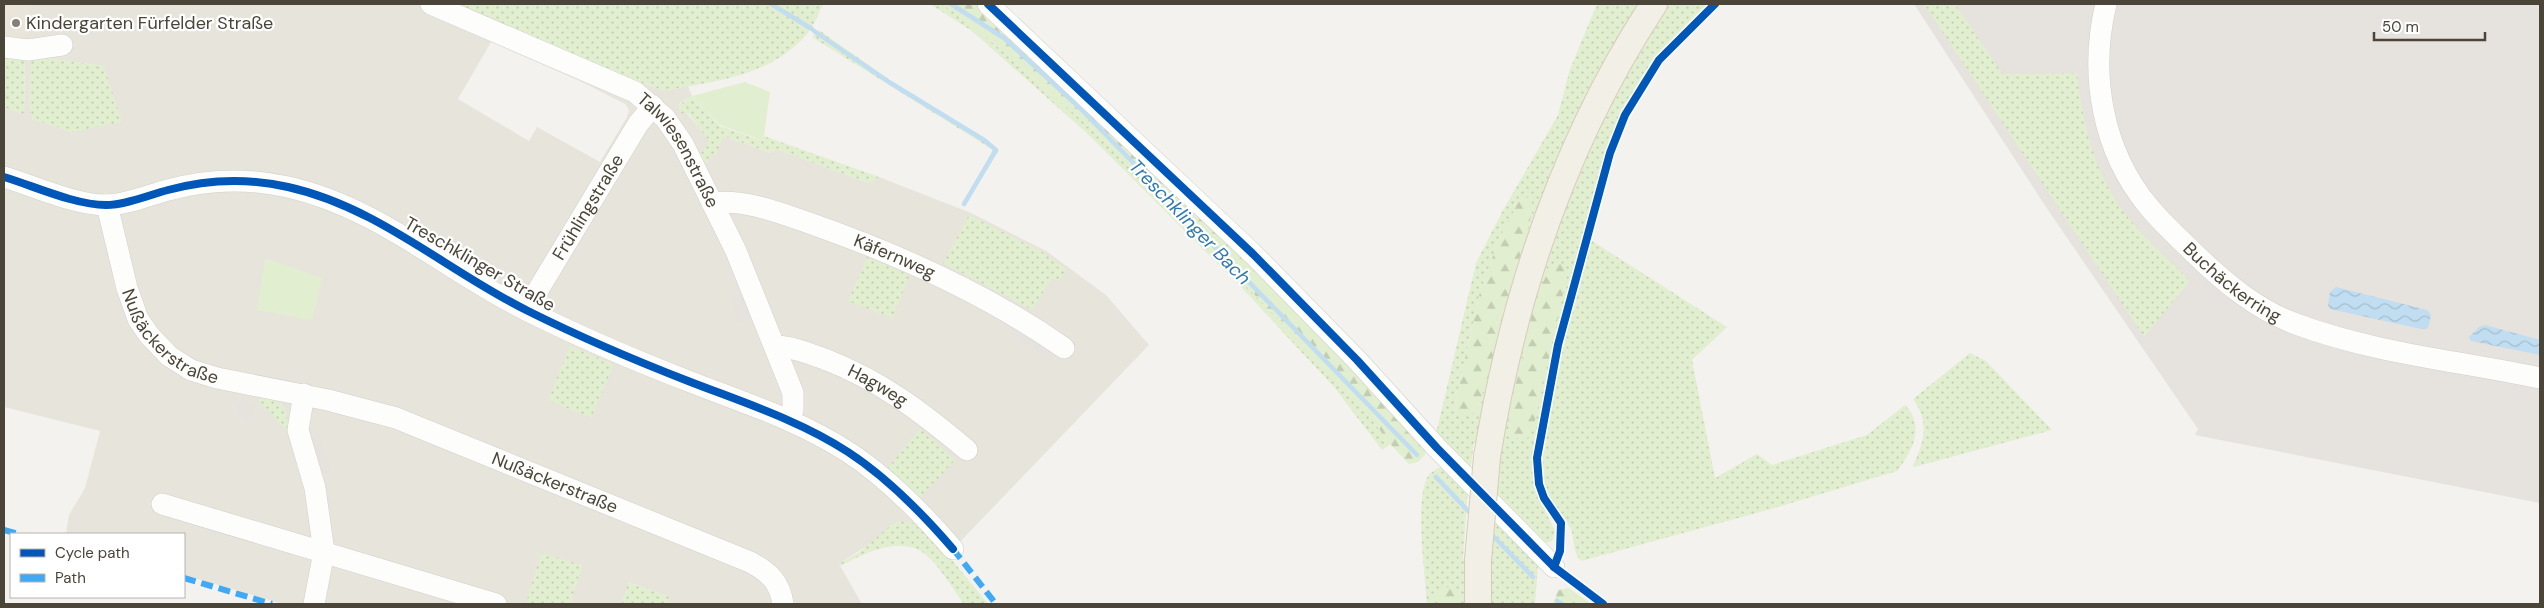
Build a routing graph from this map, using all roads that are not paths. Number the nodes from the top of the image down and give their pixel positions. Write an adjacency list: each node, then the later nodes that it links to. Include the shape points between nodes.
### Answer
1 (431, 4): 7 (street, Talwiesenstraße, via 635,92)
2 (988, 4): 21 (street, via 1253,254)
3 (1654, 4): 25 (main road, bridge, via 1619,60 1588,121 1539,238 1507,353 1487,457 1478,560)
4 (2106, 4): 14 (street, Buchäckerring, via 2098,53 2100,90 2106,125 2118,158 2148,207 2215,274 2244,297 2304,327 2396,350)
5 (62, 45): 6 (street, via 28,50)
6 (4, 47)
7 (653, 106): 9 (street, Talwiesenstraße, via 683,144); 11 (street, Frühlingstraße, via 638,124)
8 (4, 177): 10 (street, Treschklinger Straße, via 88,203)
9 (712, 203): 12 (street, Talwiesenstraße); 13 (street, Käfernweg, via 762,207 880,250 961,286)
10 (107, 205): 11 (street, Treschklinger Straße, via 214,180 289,187 322,197 382,223); 15 (street, Nußäckerstraße, via 138,319 169,356 191,370 216,378)
11 (526, 310): 16 (street, Treschklinger Straße, via 676,376)
12 (776, 346): 16 (street, Talwiesenstraße, via 793,393); 17 (street, Hagweg, via 800,350 884,386 917,408)
13 (1064, 348)
14 (2540, 378)
15 (304, 394): 20 (street, via 298,430 315,488); 24 (street, Nußäckerstraße, via 396,418 750,562 768,572 777,583)
16 (790, 420): 19 (street, Treschklinger Straße, via 848,452 892,486 920,511)
17 (967, 450)
18 (162, 504): 20 (street)
19 (953, 549)
20 (324, 552): 22 (street); 23 (street)
21 (1554, 567)
22 (314, 604)
23 (496, 604)
24 (783, 604)
25 (1478, 604)

